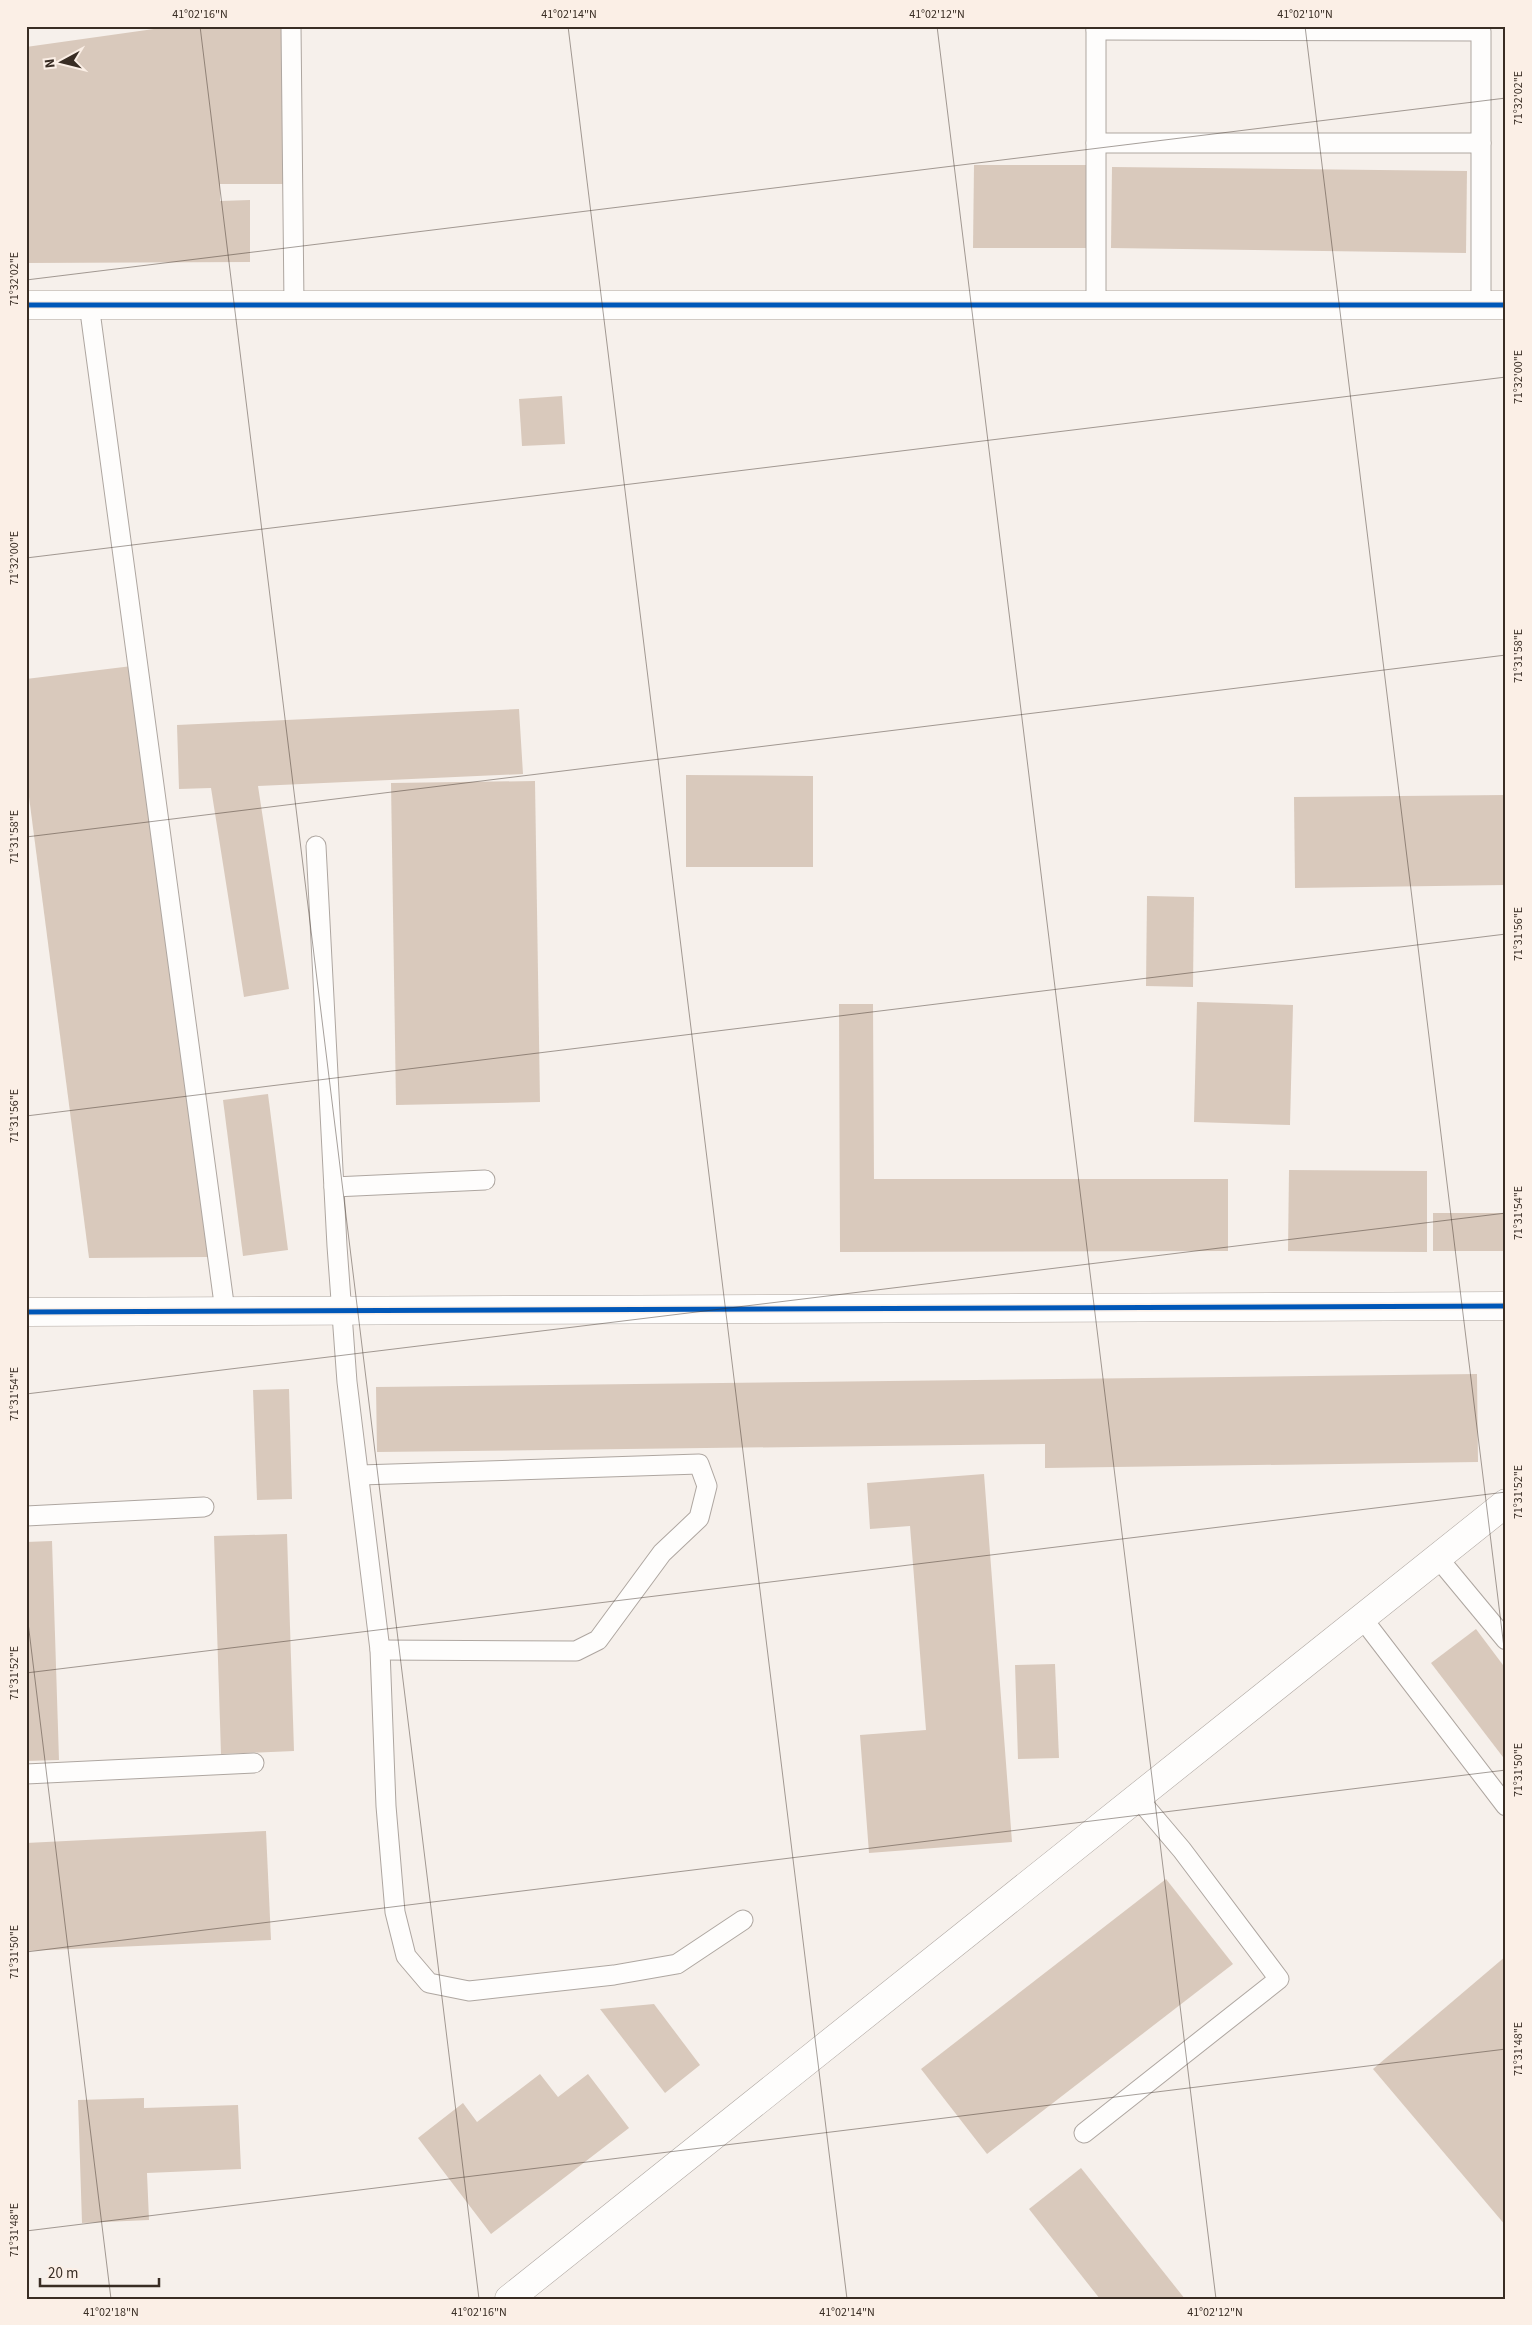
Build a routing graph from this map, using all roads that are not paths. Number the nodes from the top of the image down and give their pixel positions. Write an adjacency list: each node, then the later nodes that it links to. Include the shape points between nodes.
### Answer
1 (292, 26): 7 (lane)
2 (1096, 28): 3 (lane); 4 (lane, via 1481,31)
3 (1096, 143): 4 (lane); 8 (lane)
4 (1481, 143): 9 (lane)
5 (89, 304): 6 (street); 7 (street); 14 (lane)
6 (26, 305)
7 (294, 305): 8 (street)
8 (1096, 305): 9 (street)
9 (1493, 305)
10 (316, 846): 12 (lane)
11 (485, 1180): 12 (lane)
12 (334, 1187): 15 (lane)
13 (1506, 1306): 15 (street)
14 (226, 1311): 15 (street); 16 (street)
15 (343, 1311): 17 (lane)
16 (26, 1312)
17 (360, 1475): 24 (lane); 24 (lane, via 699,1464 708,1486 699,1518 662,1552 598,1640 576,1651)
18 (1506, 1503): 21 (street)
19 (204, 1508): 20 (lane)
20 (26, 1516)
21 (1438, 1558): 22 (street); 23 (lane)
22 (1362, 1618): 27 (street); 28 (lane)
23 (1506, 1640)
24 (380, 1650): 29 (lane, via 386,1806 395,1912 406,1956 429,1983 469,1991 614,1975 677,1964)
25 (254, 1763): 26 (lane)
26 (26, 1774)
27 (1137, 1797): 30 (lane, via 1182,1850 1279,1978); 31 (street)
28 (1506, 1806)
29 (743, 1920)
30 (1084, 2133)
31 (509, 2299)

